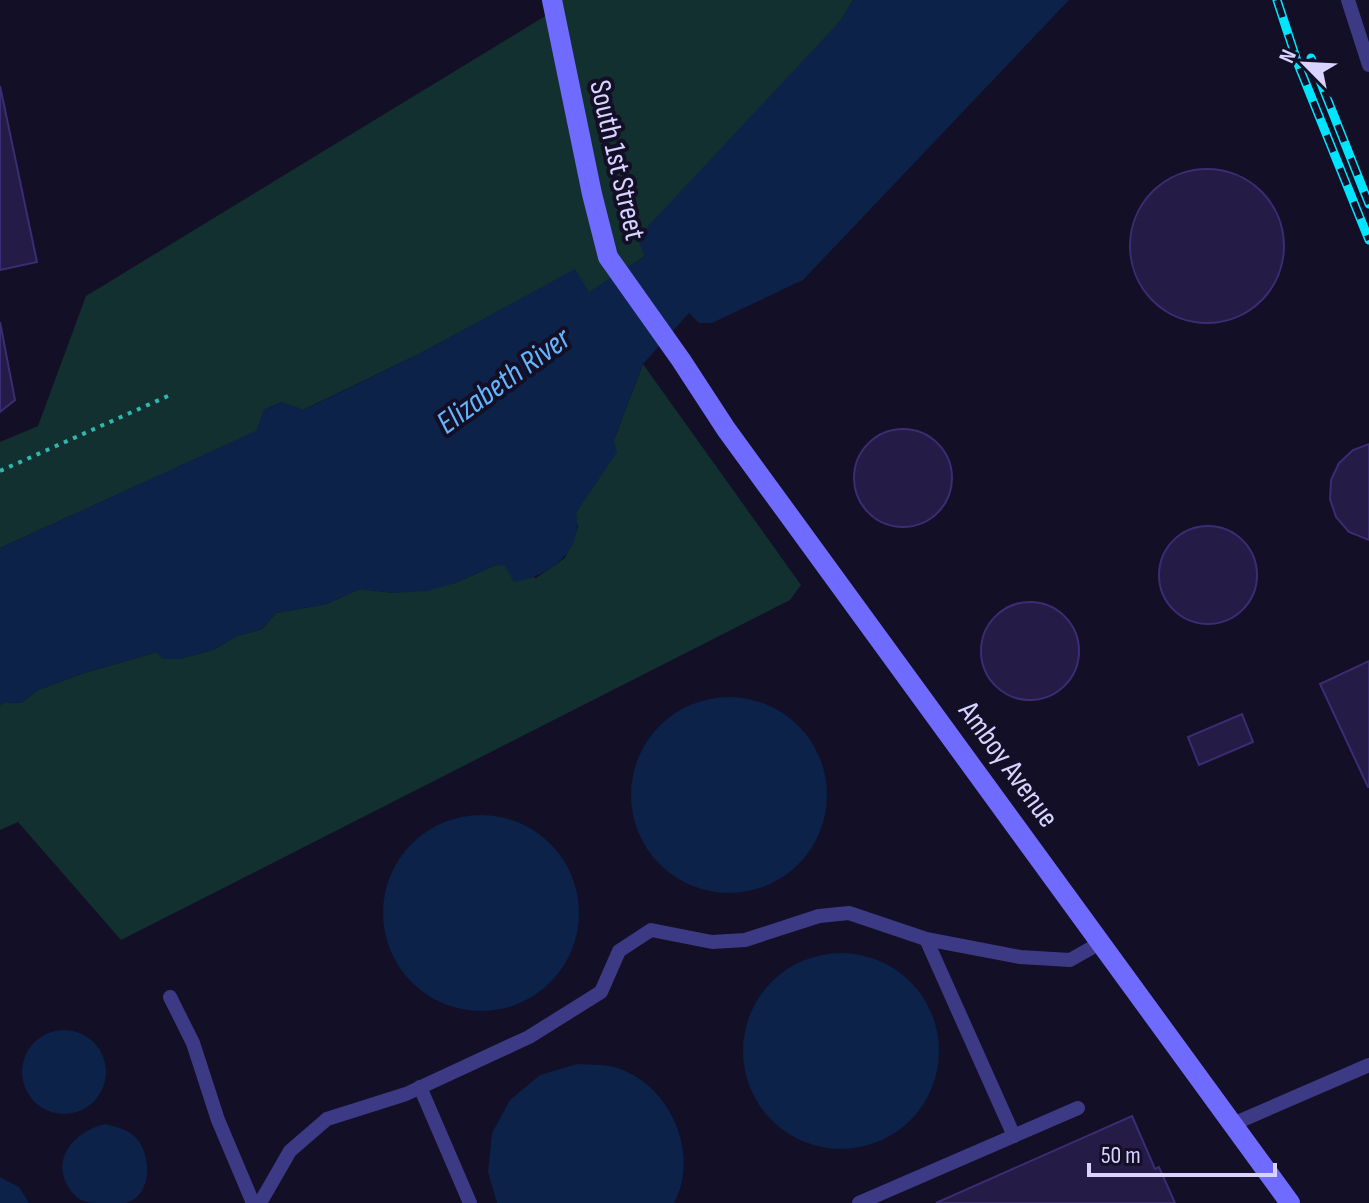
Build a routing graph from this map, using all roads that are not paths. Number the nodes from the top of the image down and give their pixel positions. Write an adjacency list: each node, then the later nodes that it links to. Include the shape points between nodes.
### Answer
1 (552, 0): 4 (street, South 1st Street, via 608,257)
2 (1348, 0): 3 (lane)
3 (1369, 65)
4 (681, 360): 6 (street, Amboy Avenue)
5 (926, 939): 6 (lane, via 1020,957 1070,960); 9 (lane, via 849,913 819,916 745,940 712,942 651,930 619,951 601,992 529,1037); 12 (lane)
6 (1102, 942): 11 (street, Amboy Avenue)
7 (170, 997): 13 (lane, via 193,1043)
8 (1369, 1065): 11 (lane)
9 (420, 1087): 14 (lane, via 327,1119 290,1151); 15 (lane)
10 (1078, 1108): 12 (lane)
11 (1233, 1124): 17 (street, Amboy Avenue)
12 (1014, 1136): 16 (lane)
13 (253, 1203)
14 (260, 1203)
15 (470, 1203)
16 (859, 1203)
17 (1290, 1203)

